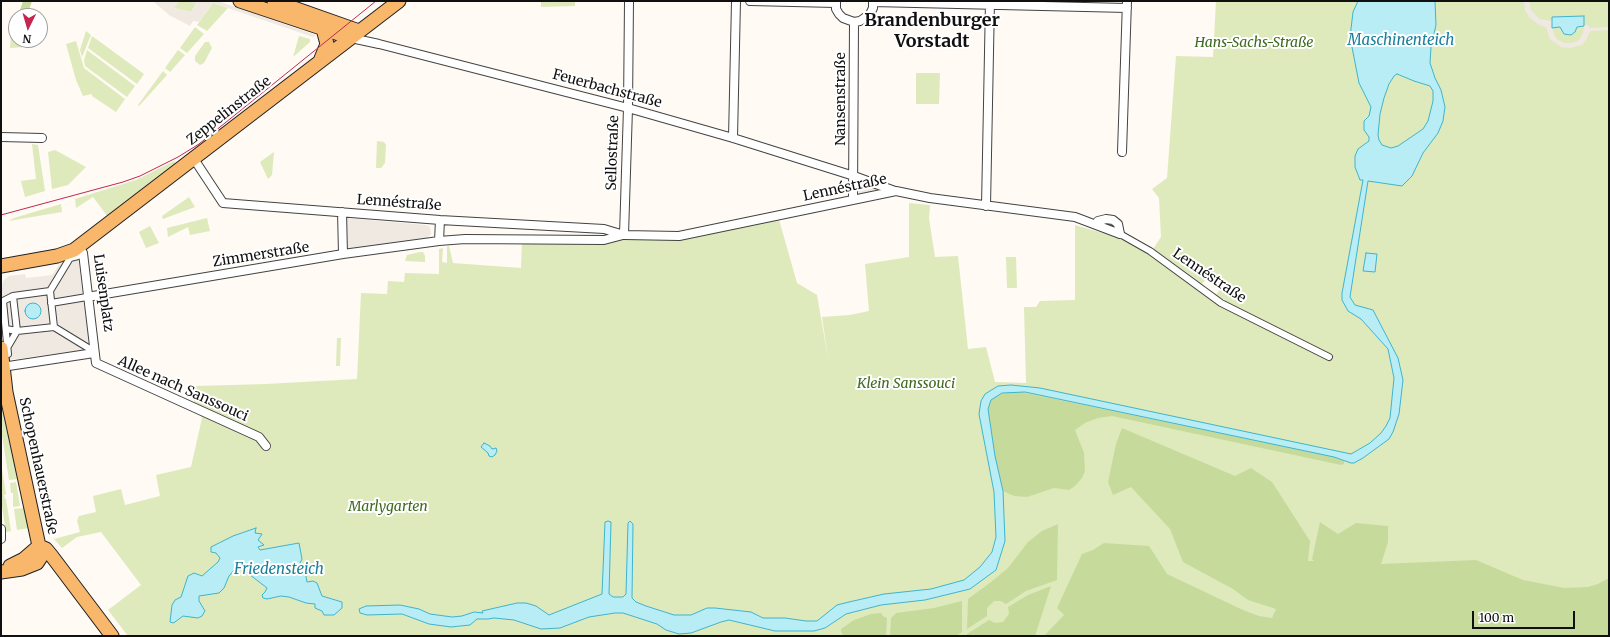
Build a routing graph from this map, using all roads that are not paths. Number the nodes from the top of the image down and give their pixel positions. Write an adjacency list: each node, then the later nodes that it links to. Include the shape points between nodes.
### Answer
1 (240, 1): 12 (main road)
2 (274, 1): 13 (main road)
3 (399, 1): 13 (main road, Zeppelinstraße)
4 (630, 1): 15 (street, Sellostraße)
5 (736, 1): 18 (street)
6 (750, 1): 7 (street)
7 (836, 2): 11 (street, via 836,9 843,18)
8 (873, 2): 9 (street); 11 (street, via 873,8 866,18)
9 (990, 3): 10 (street); 24 (street)
10 (1127, 4): 19 (street)
11 (854, 22): 21 (street, Nansenstraße)
12 (323, 29): 13 (main road); 14 (main road, via 327,44)
13 (355, 35): 14 (main road, Zeppelinstraße); 15 (street, Feuerbachstraße, via 379,44)
14 (320, 61): 20 (main road, Zeppelinstraße)
15 (628, 108): 18 (street, Feuerbachstraße); 28 (street, Sellostraße)
16 (1, 137): 17 (street)
17 (42, 138)
18 (733, 138): 21 (street, Feuerbachstraße)
19 (1122, 152)
20 (194, 159): 25 (street, Lennéstraße, via 223,203); 30 (main road, Zeppelinstraße)
21 (854, 176): 22 (street, Feuerbachstraße); 23 (street)
22 (896, 191): 23 (street, Lennéstraße); 24 (street, Lennéstraße)
23 (854, 199): 28 (street, Lennéstraße, via 686,235)
24 (986, 206): 27 (street, Lennéstraße, via 1098,220)
25 (342, 212): 26 (street, Lennéstraße); 31 (street)
26 (440, 220): 28 (street, Lennéstraße, via 604,229); 29 (street)
27 (1120, 234): 44 (street, Lennéstraße, via 1150,251 1222,303)
28 (624, 235): 29 (street, Lennéstraße, via 604,240)
29 (439, 241): 31 (street, Zimmerstraße)
30 (78, 251): 32 (main road, Luisenplatz); 33 (street, via 70,258); 35 (street, Luisenplatz, via 83,253)
31 (342, 254): 35 (street, Zimmerstraße)
32 (1, 266)
33 (50, 291): 34 (street); 36 (street)
34 (13, 296): 37 (street); 38 (street, via 3,301)
35 (87, 297): 36 (street); 43 (street, Luisenplatz)
36 (51, 303): 39 (street)
37 (15, 314): 38 (street); 41 (street)
38 (4, 315): 40 (street)
39 (54, 327): 41 (street); 43 (street)
40 (6, 329): 41 (street); 42 (street)
41 (17, 332): 42 (street)
42 (4, 348): 45 (main road, Schopenhauerstraße)
43 (92, 351): 45 (street); 46 (street, Allee nach Sanssouci, via 96,363 259,437)
44 (1328, 357)
45 (5, 366): 49 (main road, Schopenhauerstraße, via 6,392)
46 (266, 446)
47 (1, 529): 48 (street)
48 (1, 539)
49 (39, 546): 50 (main road, via 41,557 37,563 22,569); 51 (main road, Schopenhauerstraße, via 51,555)
50 (1, 571)
51 (112, 636)

